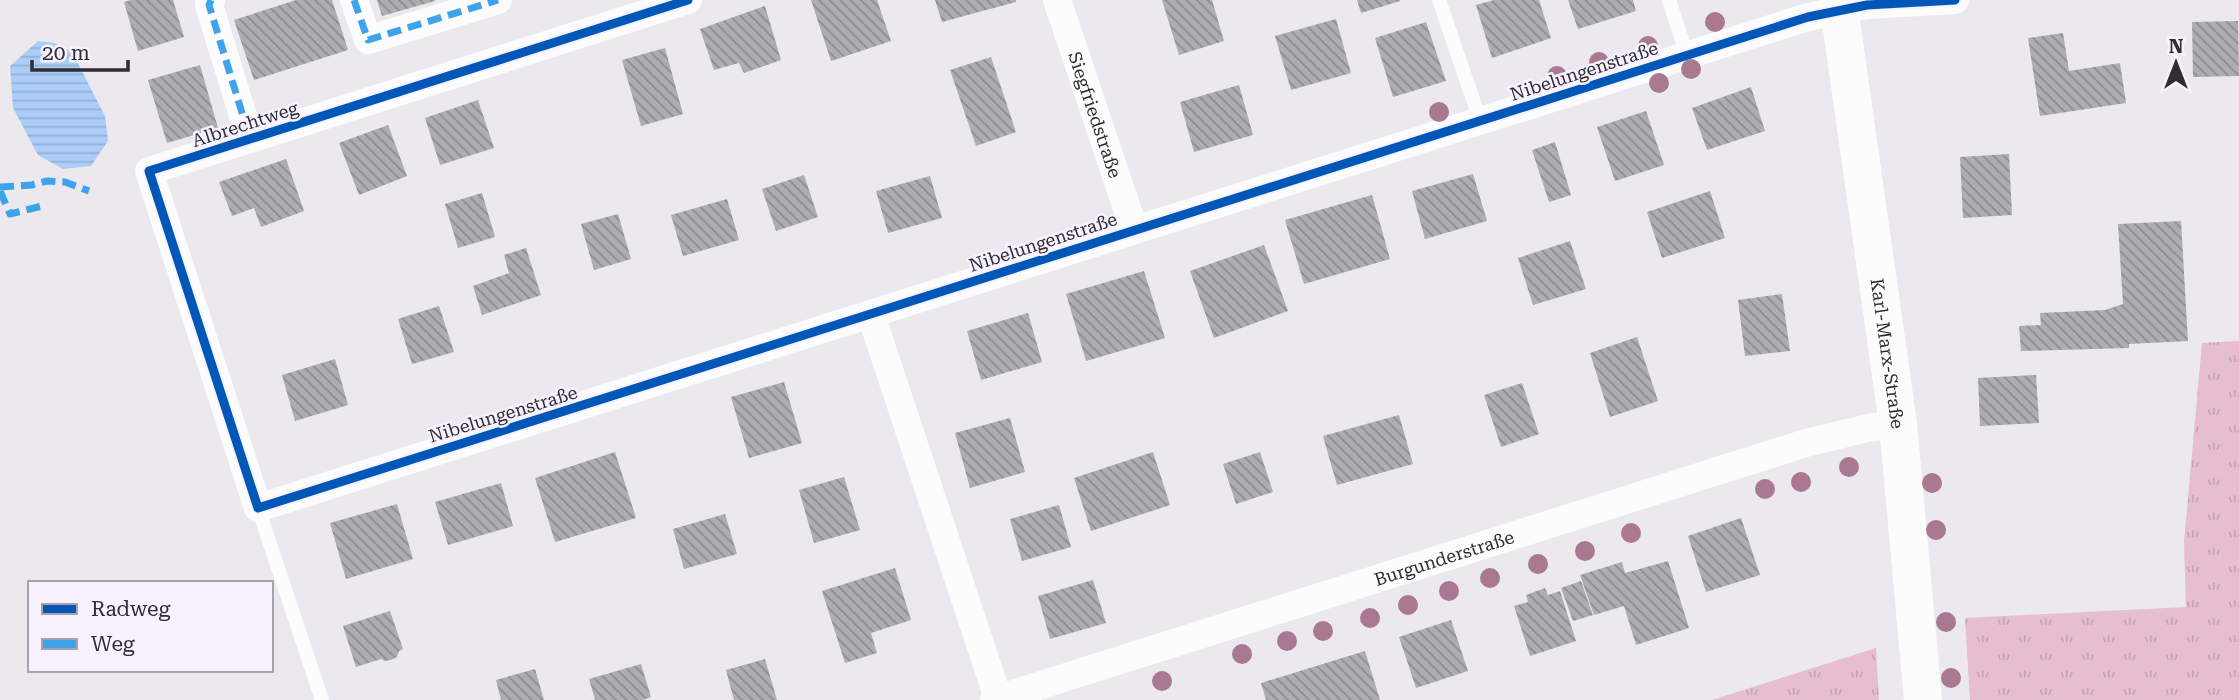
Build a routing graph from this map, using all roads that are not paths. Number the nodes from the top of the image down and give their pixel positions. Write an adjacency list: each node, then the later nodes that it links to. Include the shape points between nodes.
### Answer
1 (211, 0): 11 (street)
2 (354, 0): 3 (street, via 368,40)
3 (498, 0)
4 (688, 0): 16 (street, Albrechtweg, via 149,171)
5 (1057, 0): 13 (street, Siegfriedstraße)
6 (1439, 0): 12 (lane)
7 (1669, 0): 10 (lane)
8 (1955, 0): 9 (street)
9 (1839, 5): 10 (street, Nibelungenstraße); 15 (main road, Karl-Marx-Straße)
10 (1687, 55): 12 (street, Nibelungenstraße)
11 (243, 116)
12 (1480, 120): 13 (street, Nibelungenstraße)
13 (1134, 229): 14 (street, Nibelungenstraße)
14 (871, 315): 16 (street, Nibelungenstraße); 17 (street)
15 (1898, 424): 17 (street, Burgunderstraße, via 1806,443); 19 (main road, Karl-Marx-Straße)
16 (258, 508): 18 (lane)
17 (996, 699)
18 (322, 700)
19 (1923, 700)

